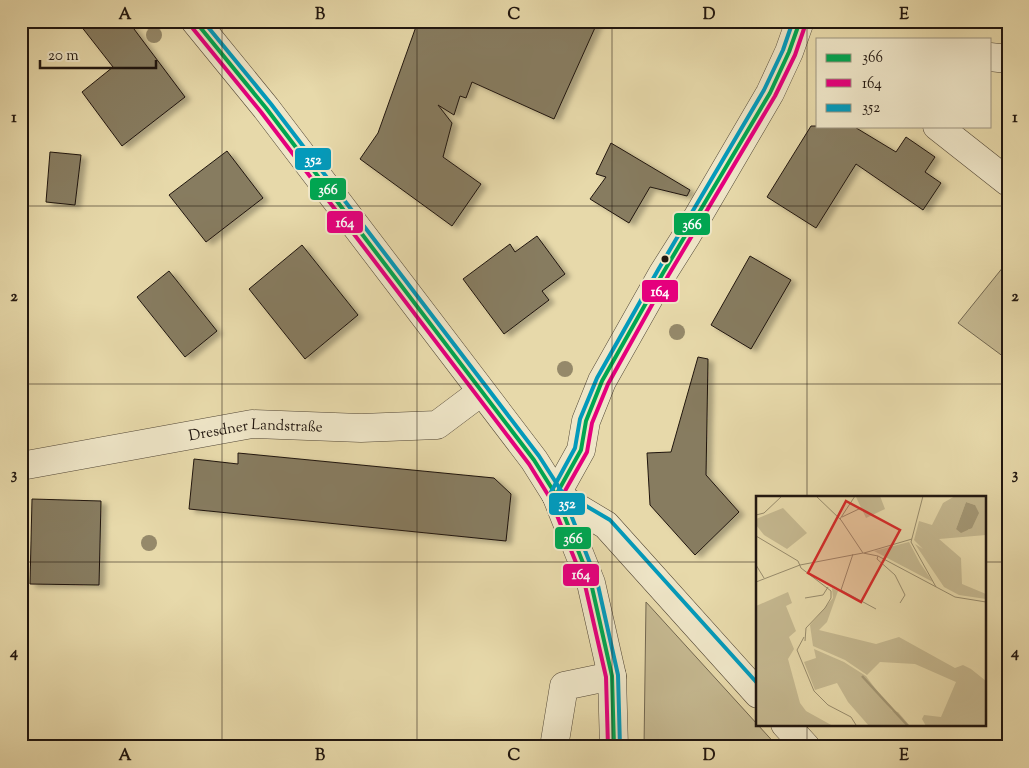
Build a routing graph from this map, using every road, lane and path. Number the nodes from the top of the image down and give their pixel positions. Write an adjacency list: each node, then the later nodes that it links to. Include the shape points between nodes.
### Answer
1 (195, 21): 7 (street, via 266,108)
2 (805, 31): 9 (street, via 602,381 586,421 581,450)
3 (992, 56): 4 (street)
4 (1008, 59)
5 (940, 128): 6 (street)
6 (1008, 182)
7 (481, 392): 8 (street, Dresdner Landstraße, via 437,425 361,428 252,424); 9 (street, via 534,460)
8 (21, 466)
9 (556, 495): 10 (street, via 591,583); 11 (street, via 606,525)
10 (612, 676): 13 (street, via 564,686); 14 (street)
11 (756, 692)
12 (787, 726): 15 (street)
13 (554, 747)
14 (614, 747)
15 (806, 747)

